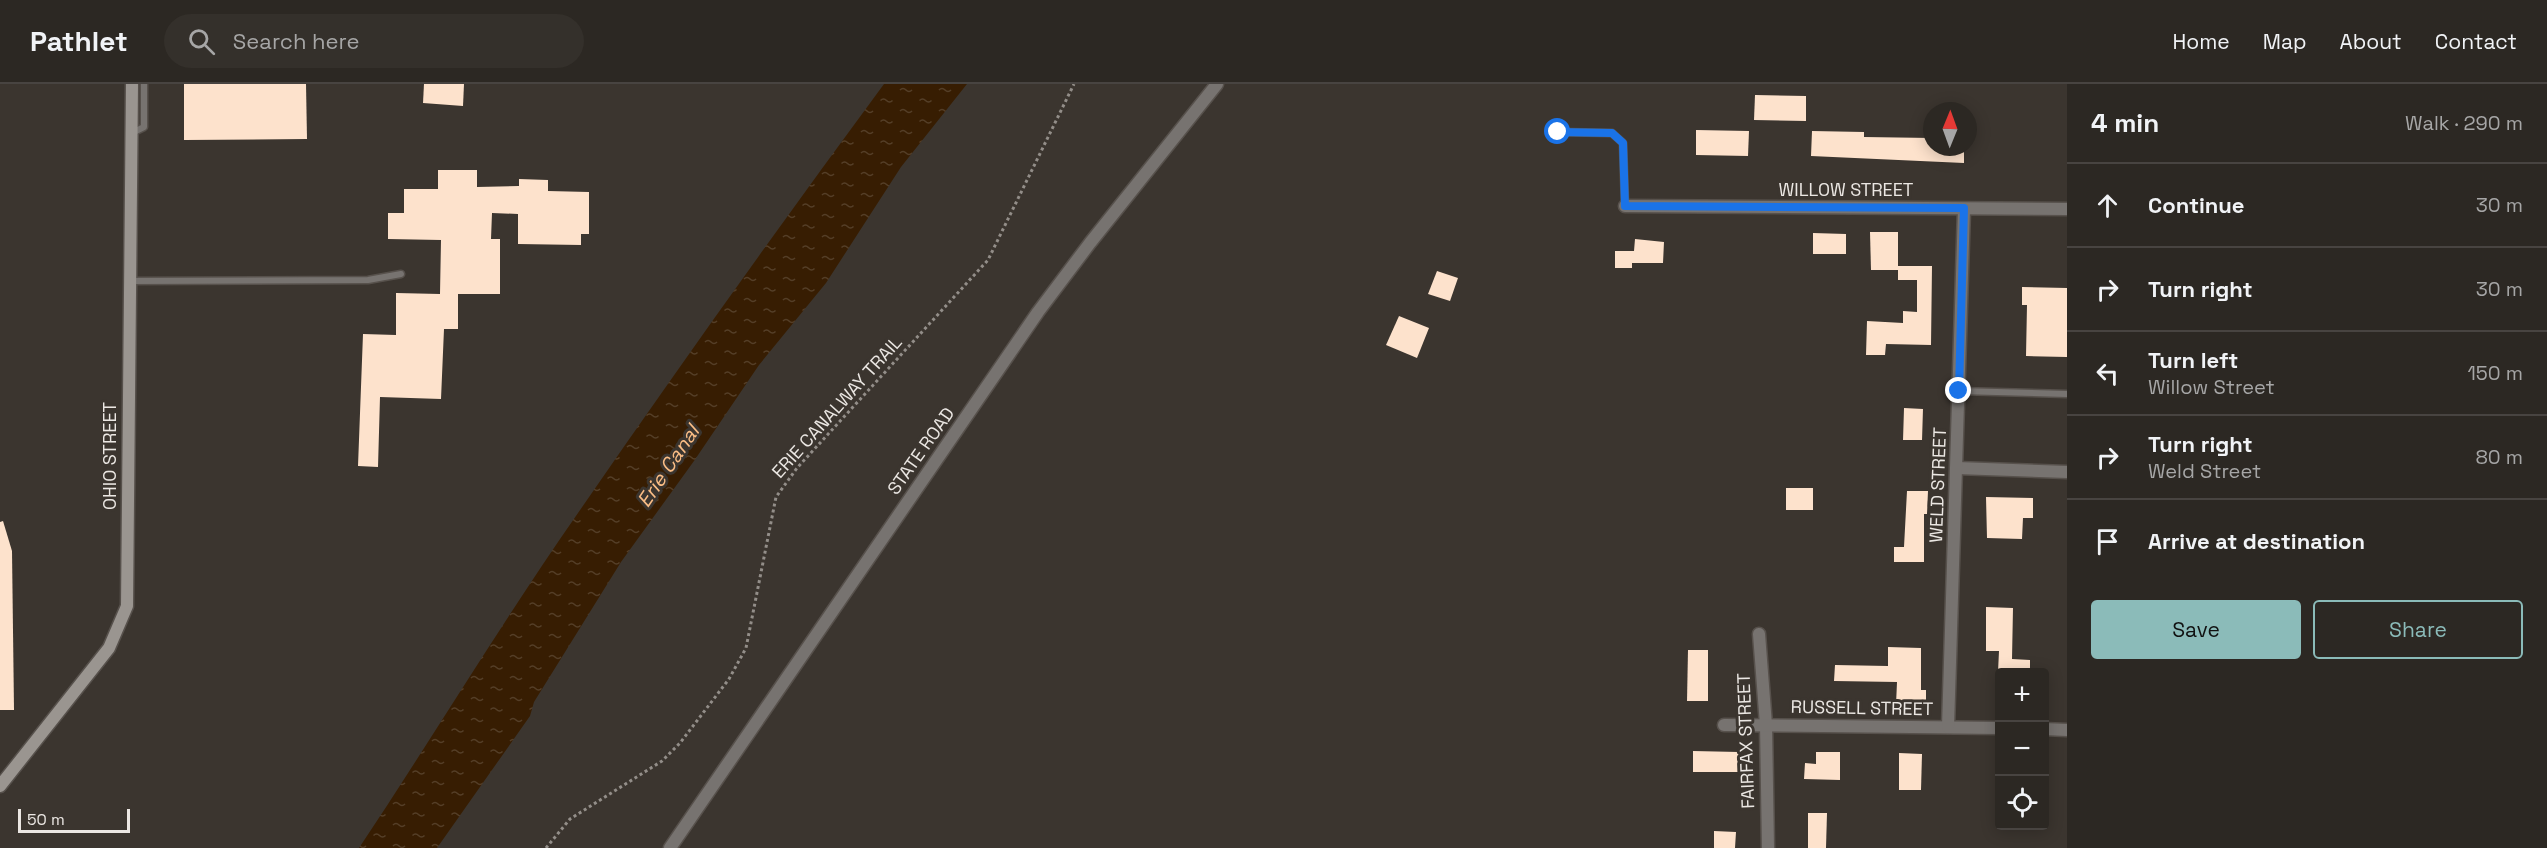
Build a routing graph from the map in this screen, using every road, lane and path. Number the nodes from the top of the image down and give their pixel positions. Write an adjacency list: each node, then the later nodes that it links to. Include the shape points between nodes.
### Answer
1 (132, 84): 6 (street, OHIO STREET)
2 (144, 84): 6 (lane, via 144,127)
3 (1074, 84): 24 (path, ERIE CANALWAY TRAIL, via 988,260 797,468 776,497 746,648 729,679 662,761 570,819)
4 (1217, 84): 25 (street, STATE ROAD, via 1038,312)
5 (1558, 132): 7 (lane, via 1612,133 1623,143)
6 (131, 134): 11 (street, OHIO STREET)
7 (1625, 206): 8 (street, WILLOW STREET)
8 (1964, 208): 9 (street, WILLOW STREET); 12 (street, WELD STREET)
9 (2067, 209)
10 (401, 274): 11 (lane, via 368,280)
11 (128, 281): 23 (street, OHIO STREET, via 127,606 109,648)
12 (1959, 391): 13 (lane); 14 (street, WELD STREET)
13 (2067, 394)
14 (1957, 468): 15 (street); 19 (street, WELD STREET)
15 (2067, 472)
16 (1760, 634): 18 (street, FAIRFAX STREET)
17 (1724, 725): 18 (street, RUSSELL STREET)
18 (1766, 725): 19 (street, RUSSELL STREET); 26 (street, FAIRFAX STREET)
19 (1948, 727): 20 (street, RUSSELL STREET)
20 (1995, 728)
21 (2049, 729): 22 (street)
22 (2067, 730)
23 (0, 786)
24 (546, 848)
25 (670, 848)
26 (1767, 848)

